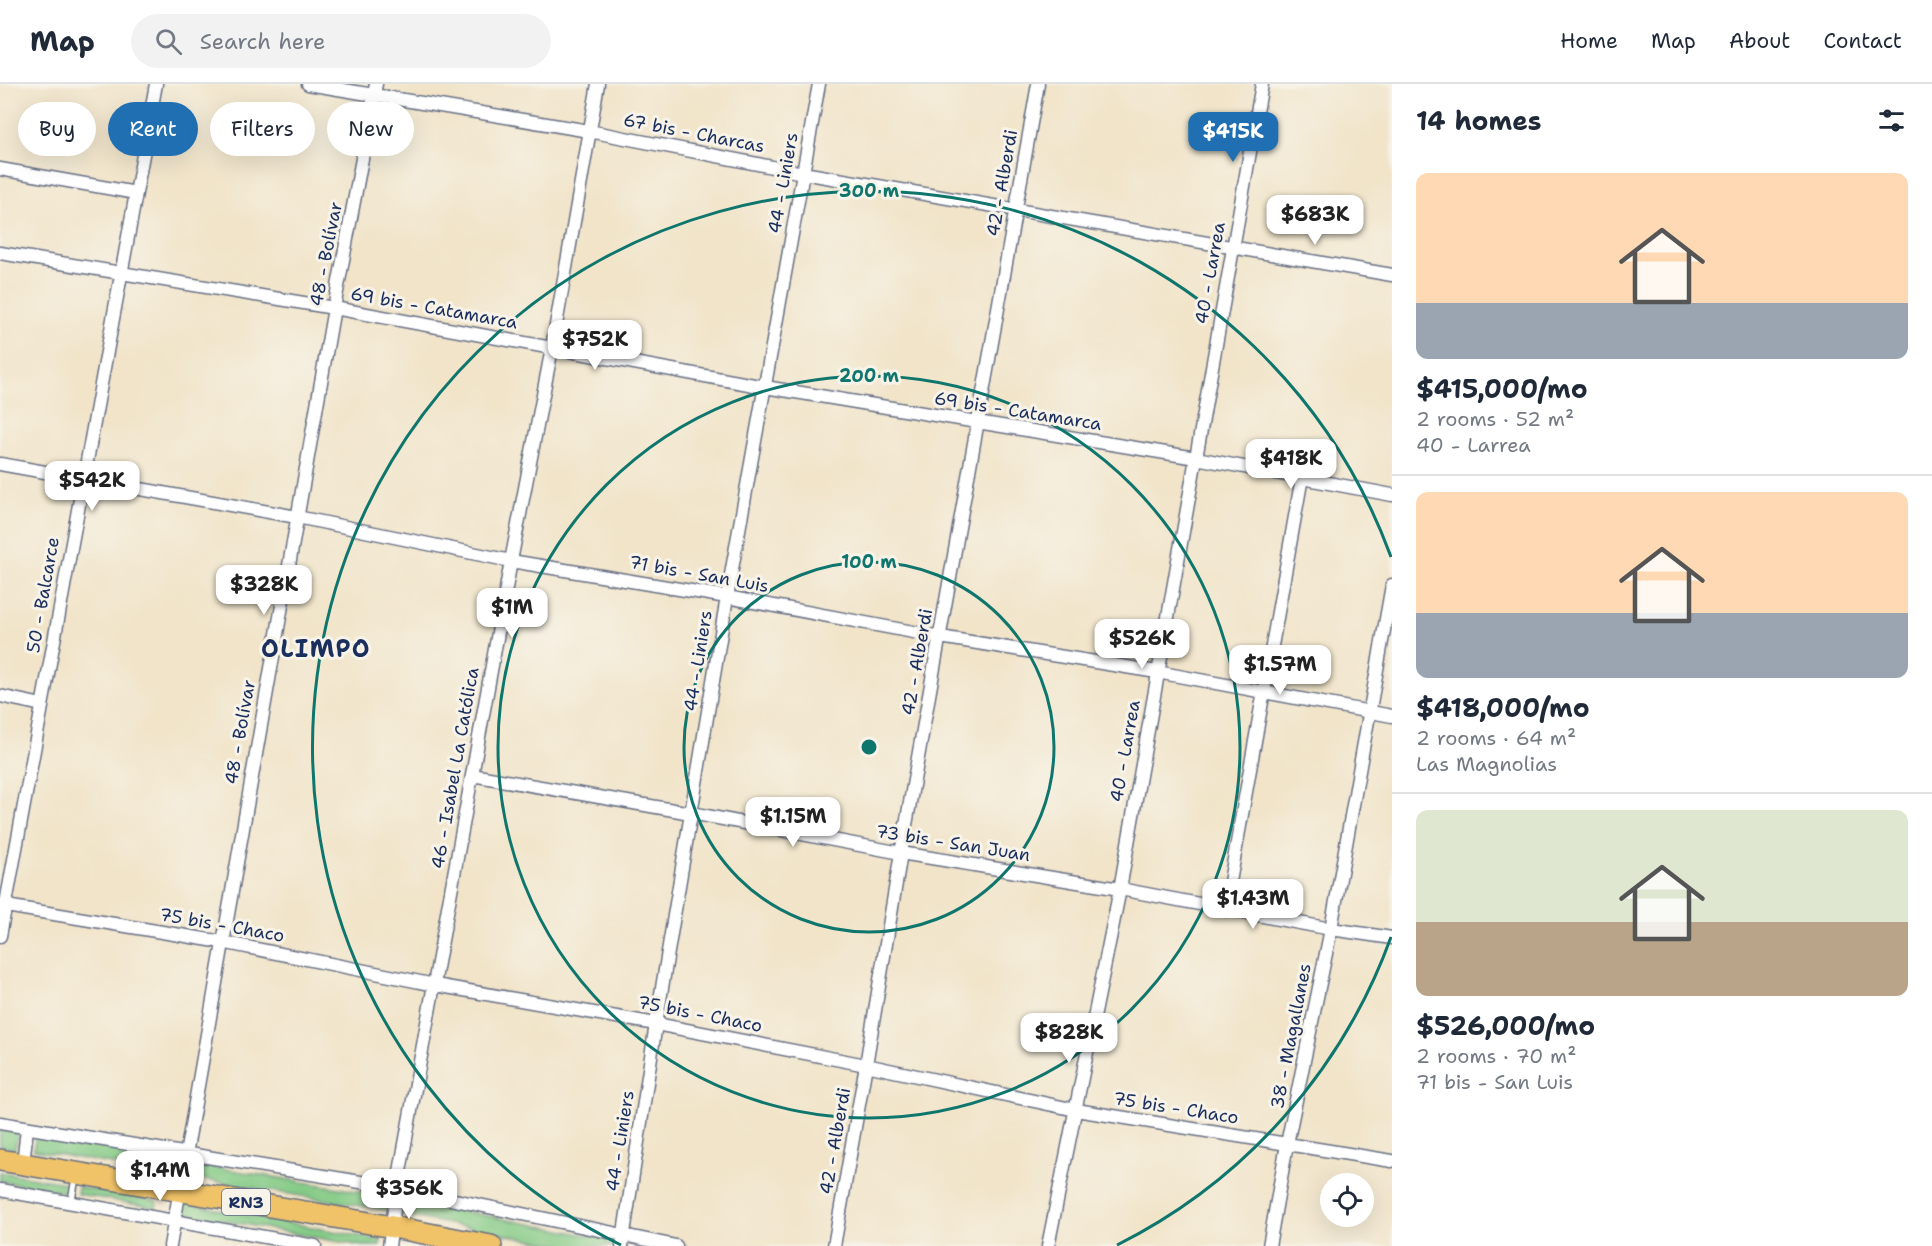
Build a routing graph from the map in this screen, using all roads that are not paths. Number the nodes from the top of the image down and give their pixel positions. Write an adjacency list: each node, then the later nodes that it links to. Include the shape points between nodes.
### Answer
1 (156, 84): 11 (street, 50 - Balcarce)
2 (308, 84): 7 (street, 67 bis - Charcas)
3 (598, 84): 8 (street, 46 - Isabel La Católica)
4 (819, 84): 10 (street, 44 - Liniers)
5 (1038, 84): 12 (street, 42 - Alberdi)
6 (1262, 84): 13 (street, 40 - Larrea)
7 (375, 90): 8 (street, 67 bis - Charcas); 17 (street, 48 - Bolívar)
8 (589, 131): 10 (street, 67 bis - Charcas); 18 (street, 46 - Isabel La Católica)
9 (0, 169): 11 (street)
10 (803, 172): 12 (street, 67 bis - Charcas); 19 (street, 44 - Liniers)
11 (136, 193): 15 (street, 50 - Balcarce)
12 (1016, 209): 13 (street, 67 bis - Charcas); 20 (street, 42 - Alberdi)
13 (1233, 247): 16 (street, 67 bis - Charcas); 21 (street, 40 - Larrea)
14 (0, 253): 15 (street, 69 bis - Catamarca)
15 (122, 273): 17 (street, 69 bis - Catamarca); 24 (street, 50 - Balcarce)
16 (1392, 275)
17 (334, 308): 18 (street, 69 bis - Catamarca); 26 (street, 48 - Bolívar)
18 (552, 348): 19 (street, 69 bis - Catamarca); 27 (street, 46 - Isabel La Católica)
19 (765, 387): 20 (street, 69 bis - Catamarca); 29 (street, 44 - Liniers)
20 (978, 423): 21 (street, 69 bis - Catamarca); 30 (street, 42 - Alberdi)
21 (1196, 458): 23 (street, 69 bis - Catamarca); 31 (street, 40 - Larrea)
22 (0, 464): 24 (street, 71 bis - San Luis)
23 (1302, 477): 25 (street, 69 bis - Catamarca); 32 (street)
24 (82, 480): 26 (street, 71 bis - San Luis); 34 (street, 50 - Balcarce)
25 (1392, 495)
26 (297, 517): 27 (street, 71 bis - San Luis); 46 (street, 48 - Bolívar)
27 (511, 561): 29 (street, 71 bis - San Luis); 37 (street, 46 - Isabel La Católica)
28 (1392, 585): 35 (street, 38 - Magallanes)
29 (727, 597): 30 (street, 71 bis - San Luis); 38 (street, 44 - Liniers)
30 (940, 638): 31 (street, 71 bis - San Luis); 39 (street, 42 - Alberdi)
31 (1157, 672): 32 (street, 71 bis - San Luis); 40 (street, 40 - Larrea)
32 (1265, 692): 35 (street, 71 bis - San Luis); 42 (street)
33 (0, 696): 34 (street)
34 (42, 705): 41 (street, 50 - Balcarce)
35 (1369, 712): 36 (street, 71 bis - San Luis); 43 (street, 38 - Magallanes)
36 (1392, 716)
37 (472, 775): 38 (street, 73 bis - San Juan); 47 (street, 46 - Isabel La Católica)
38 (691, 813): 39 (street, 73 bis - San Juan); 48 (street, 44 - Liniers)
39 (901, 853): 40 (street, 73 bis - San Juan); 49 (street, 42 - Alberdi)
40 (1120, 888): 42 (street, 73 bis - San Juan); 50 (street, 40 - Larrea)
41 (3, 905): 44 (street, 50 - Balcarce); 46 (street, 75 bis - Chaco)
42 (1225, 910): 43 (street, 73 bis - San Juan)
43 (1330, 929): 45 (street, 73 bis - San Juan); 53 (street, 38 - Magallanes)
44 (0, 936)
45 (1392, 938)
46 (222, 942): 47 (street, 75 bis - Chaco); 54 (street, 48 - Bolívar)
47 (435, 985): 48 (street, 75 bis - Chaco); 59 (street, 46 - Isabel La Católica)
48 (656, 1024): 49 (street, 75 bis - Chaco); 65 (street, 44 - Liniers)
49 (866, 1065): 50 (street, 75 bis - Chaco); 70 (street, 42 - Alberdi)
50 (1076, 1110): 53 (street, 75 bis - Chaco); 71 (street, 40 - Larrea)
51 (0, 1123): 52 (street)
52 (27, 1128): 54 (street); 57 (street)
53 (1287, 1144): 56 (street, 75 bis - Chaco); 72 (street, 38 - Magallanes)
54 (184, 1154): 59 (street); 61 (street, 48 - Bolívar)
55 (0, 1160): 57 (highway, RN3)
56 (1392, 1161)
57 (23, 1164): 58 (highway, RN3)
58 (77, 1173): 61 (highway, RN3); 62 (lane)
59 (397, 1188): 64 (street, 46 - Isabel La Católica); 65 (street)
60 (0, 1190): 62 (street)
61 (180, 1191): 63 (street, 48 - Bolívar); 64 (highway, RN3)
62 (71, 1202): 63 (street)
63 (175, 1220): 66 (street, 48 - Bolívar); 67 (street)
64 (391, 1237): 68 (highway, RN3)
65 (623, 1241): 69 (street)
66 (170, 1246)
67 (315, 1246)
68 (491, 1246)
69 (676, 1246)
70 (834, 1246)
71 (1048, 1246)
72 (1269, 1246)

